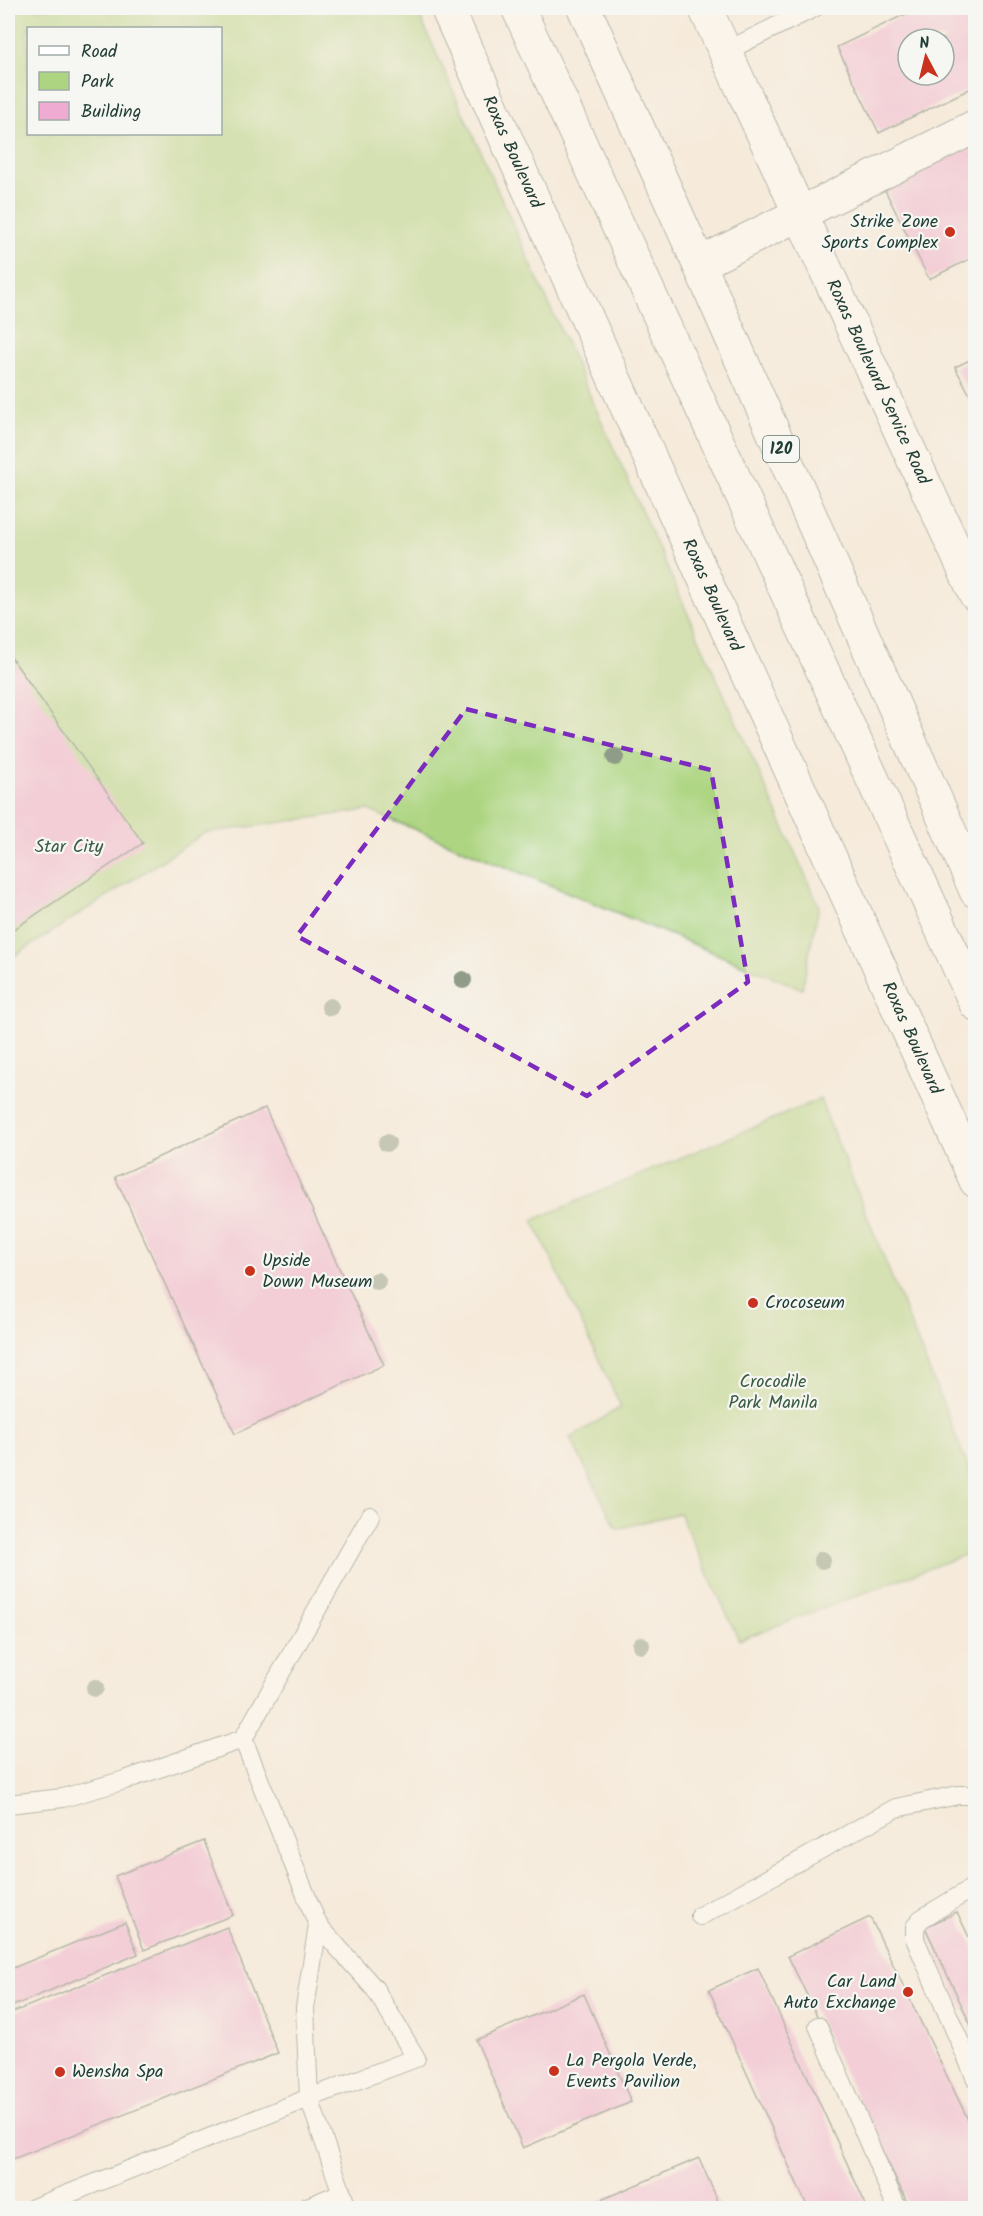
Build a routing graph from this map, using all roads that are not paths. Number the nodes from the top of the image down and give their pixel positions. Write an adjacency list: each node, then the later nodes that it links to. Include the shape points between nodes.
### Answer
1 (447, 8): 13 (main road, Roxas Boulevard)
2 (518, 8): 12 (main road)
3 (584, 8): 9 (main road, 120)
4 (705, 8): 6 (main road, Roxas Boulevard Service Road)
5 (814, 8): 6 (lane)
6 (726, 51): 8 (main road, Roxas Boulevard Service Road)
7 (975, 126): 8 (main road)
8 (801, 212): 9 (main road); 10 (main road, Roxas Boulevard Service Road)
9 (699, 264): 11 (main road, 120)
10 (974, 585)
11 (975, 891)
12 (975, 1004)
13 (975, 1181)
14 (370, 1516): 15 (lane)
15 (243, 1739): 17 (lane, via 63,1798); 20 (lane)
16 (975, 1795): 19 (lane, via 896,1808)
17 (8, 1804)
18 (974, 1887): 22 (lane, via 921,1919 915,1927 915,1939)
19 (700, 1916)
20 (318, 1925): 23 (lane, via 305,2008); 23 (lane, via 375,1989 416,2058)
21 (818, 2026): 27 (lane)
22 (975, 2079)
23 (309, 2098): 24 (lane); 25 (lane)
24 (344, 2200): 26 (lane)
25 (33, 2208)
26 (305, 2208)
27 (897, 2208)

